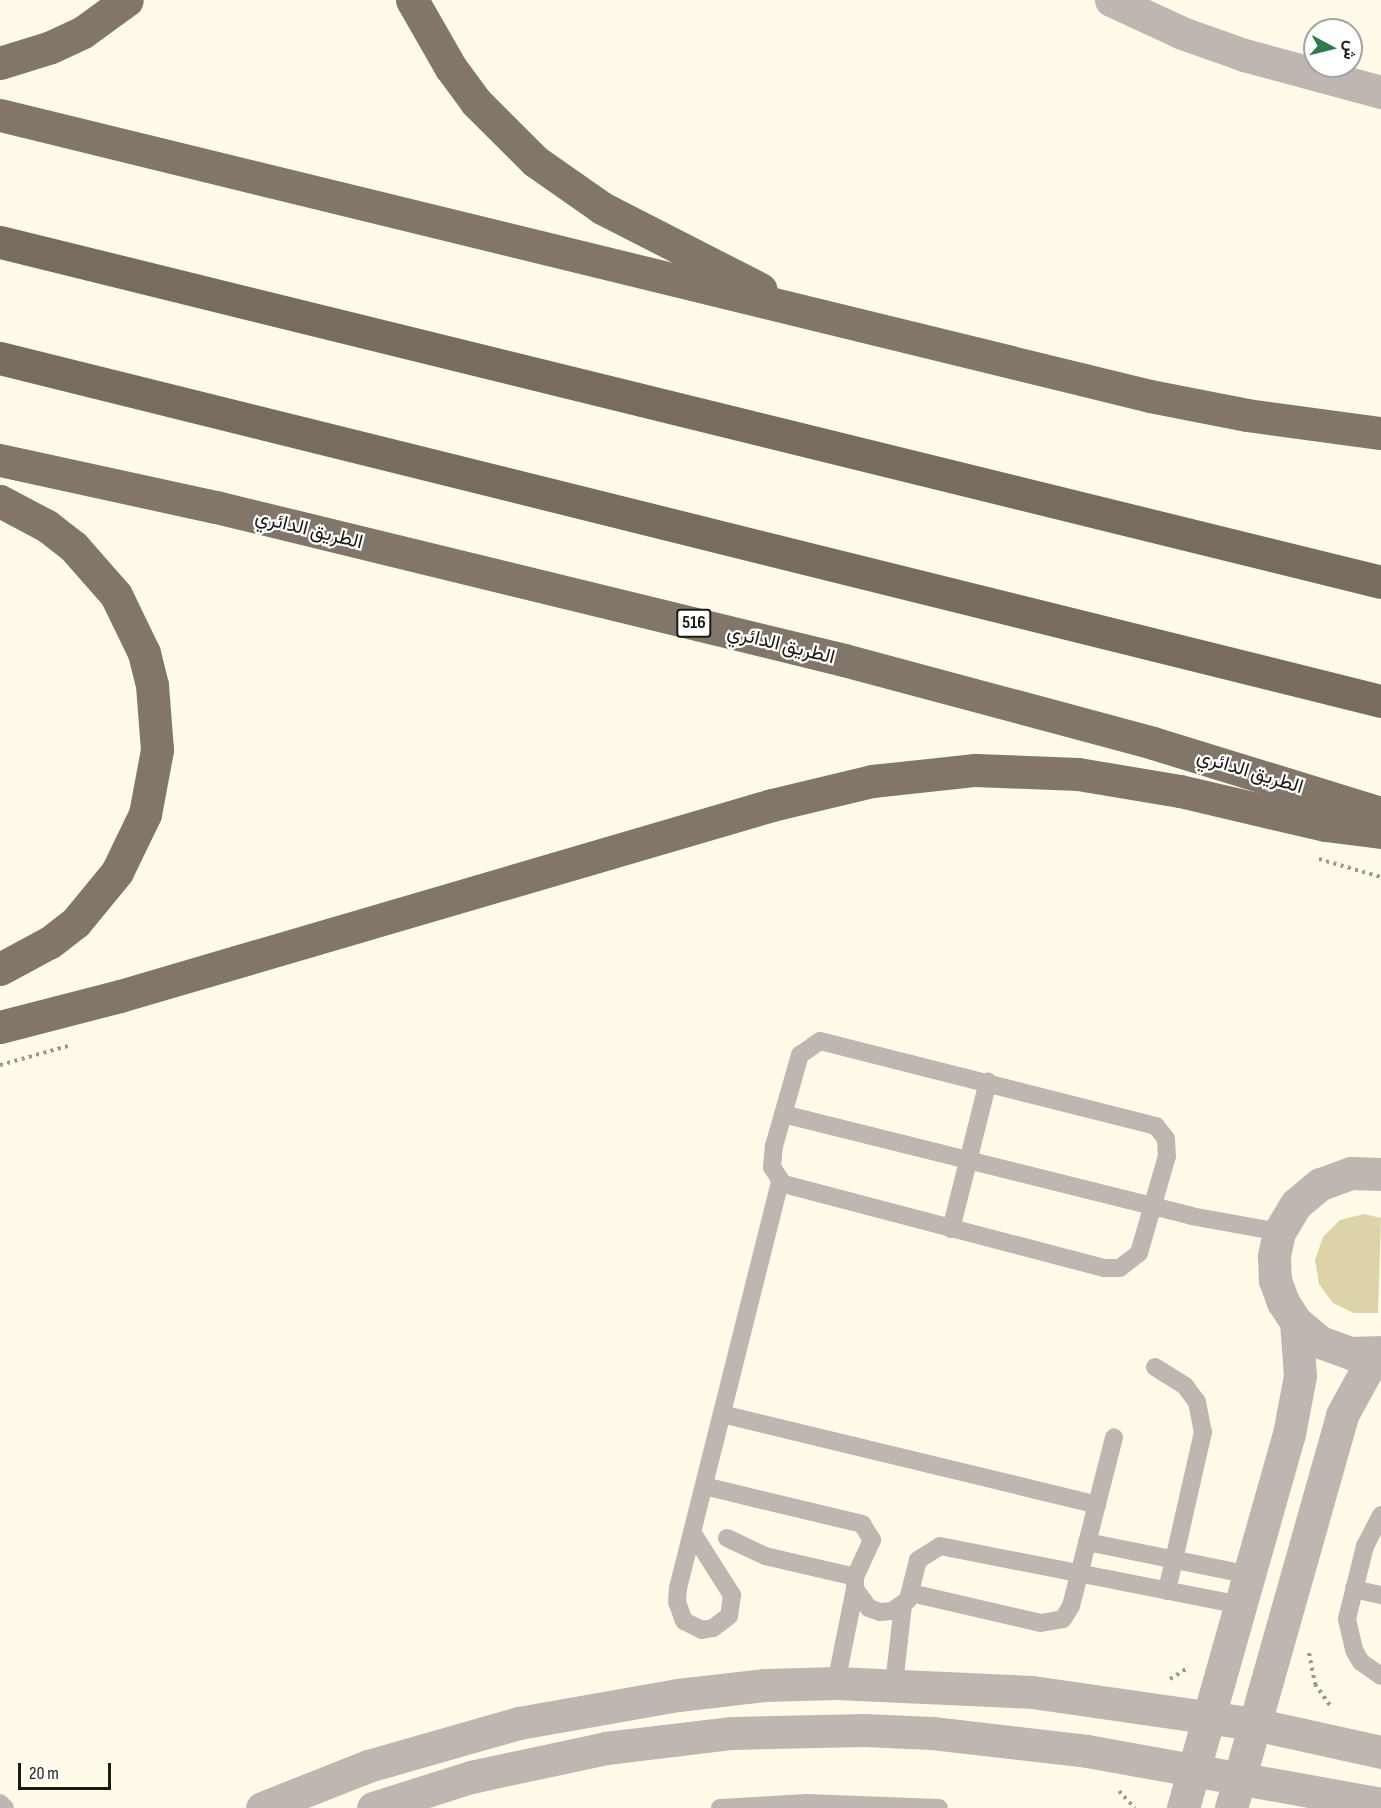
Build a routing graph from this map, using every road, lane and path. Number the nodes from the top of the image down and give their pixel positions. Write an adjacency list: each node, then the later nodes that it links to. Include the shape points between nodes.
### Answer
1 (127, 0): 4 (highway, via 83,32)
2 (412, 0): 8 (highway, via 451,68 476,102 535,161 602,208)
3 (1111, 0): 5 (street, via 1244,56)
4 (0, 63)
5 (1381, 92)
6 (0, 115): 8 (highway)
7 (0, 242): 13 (highway)
8 (798, 311): 10 (highway, via 1150,396 1247,415)
9 (0, 358): 14 (highway)
10 (1381, 433)
11 (0, 460): 15 (highway, الطريق الدائري / 516, via 216,507 844,660 1153,743)
12 (0, 501): 19 (highway, via 47,526 73,546 116,595 144,653 157,717 157,750 145,814 117,872 75,922 50,942)
13 (1381, 582)
14 (1381, 701)
15 (1381, 813)
16 (1381, 832): 20 (highway, via 1325,825 1180,791 1078,774 975,770 872,781 772,805)
17 (1312, 857): 18 (path)
18 (1381, 877)
19 (0, 969)
20 (0, 1028)
21 (80, 1042): 22 (path)
22 (0, 1065)
23 (988, 1082): 24 (lane, via 819,1041 800,1055); 25 (lane); 28 (lane, via 1156,1126 1168,1148)
24 (783, 1114): 25 (lane); 27 (lane, via 772,1157)
25 (969, 1161): 28 (lane); 29 (lane)
26 (1381, 1174): 30 (street, via 1351,1173 1320,1184 1296,1204)
27 (780, 1181): 29 (lane, via 792,1189); 34 (lane)
28 (1153, 1207): 29 (lane, via 1139,1253 1120,1268 1104,1268); 30 (lane)
29 (951, 1229)
30 (1279, 1232): 31 (street, via 1275,1280)
31 (1296, 1322): 32 (street, via 1330,1346 1351,1353); 46 (street, via 1300,1376 1296,1404)
32 (1381, 1353): 54 (street, via 1366,1371 1342,1415)
33 (1155, 1367): 42 (lane, via 1185,1386 1202,1416 1201,1450)
34 (722, 1414): 36 (lane); 37 (lane)
35 (1114, 1437): 37 (lane)
36 (704, 1486): 39 (lane); 44 (lane, via 862,1524 870,1534 871,1547)
37 (1097, 1505): 41 (lane)
38 (1381, 1515): 45 (lane, via 1370,1532)
39 (692, 1532): 39 (lane, via 678,1588 678,1612 693,1627 713,1628 729,1616 732,1596)
40 (728, 1538): 44 (lane, via 765,1556)
41 (1087, 1542): 42 (lane); 43 (lane)
42 (1174, 1559): 46 (lane); 47 (lane)
43 (1079, 1575): 47 (lane); 49 (lane, via 1068,1613 1050,1624); 49 (lane, via 940,1546 918,1560)
44 (855, 1583): 49 (lane, via 869,1608 880,1612); 51 (lane)
45 (1354, 1589): 48 (lane); 50 (lane, via 1347,1619 1348,1635 1362,1662)
46 (1246, 1590): 47 (lane); 53 (street)
47 (1167, 1591)
48 (1381, 1595)
49 (907, 1599): 52 (lane)
50 (1381, 1676)
51 (836, 1683): 52 (street); 62 (street, via 765,1685 678,1695 519,1723 368,1766)
52 (894, 1684): 53 (street, via 1032,1692)
53 (1209, 1717): 54 (street); 56 (street)
54 (1254, 1724): 55 (street); 57 (street)
55 (1381, 1752)
56 (1194, 1767): 57 (street); 63 (street, via 932,1733 743,1733 669,1739 544,1760); 67 (street)
57 (1240, 1776): 60 (street); 68 (street)
58 (1111, 1786): 66 (path)
59 (0, 1803): 61 (lane)
60 (1381, 1804)
61 (5, 1808)
62 (262, 1808)
63 (373, 1808)
64 (720, 1808): 65 (lane, via 830,1803)
65 (939, 1808)
66 (1135, 1808)
67 (1183, 1808)
68 (1231, 1808)

